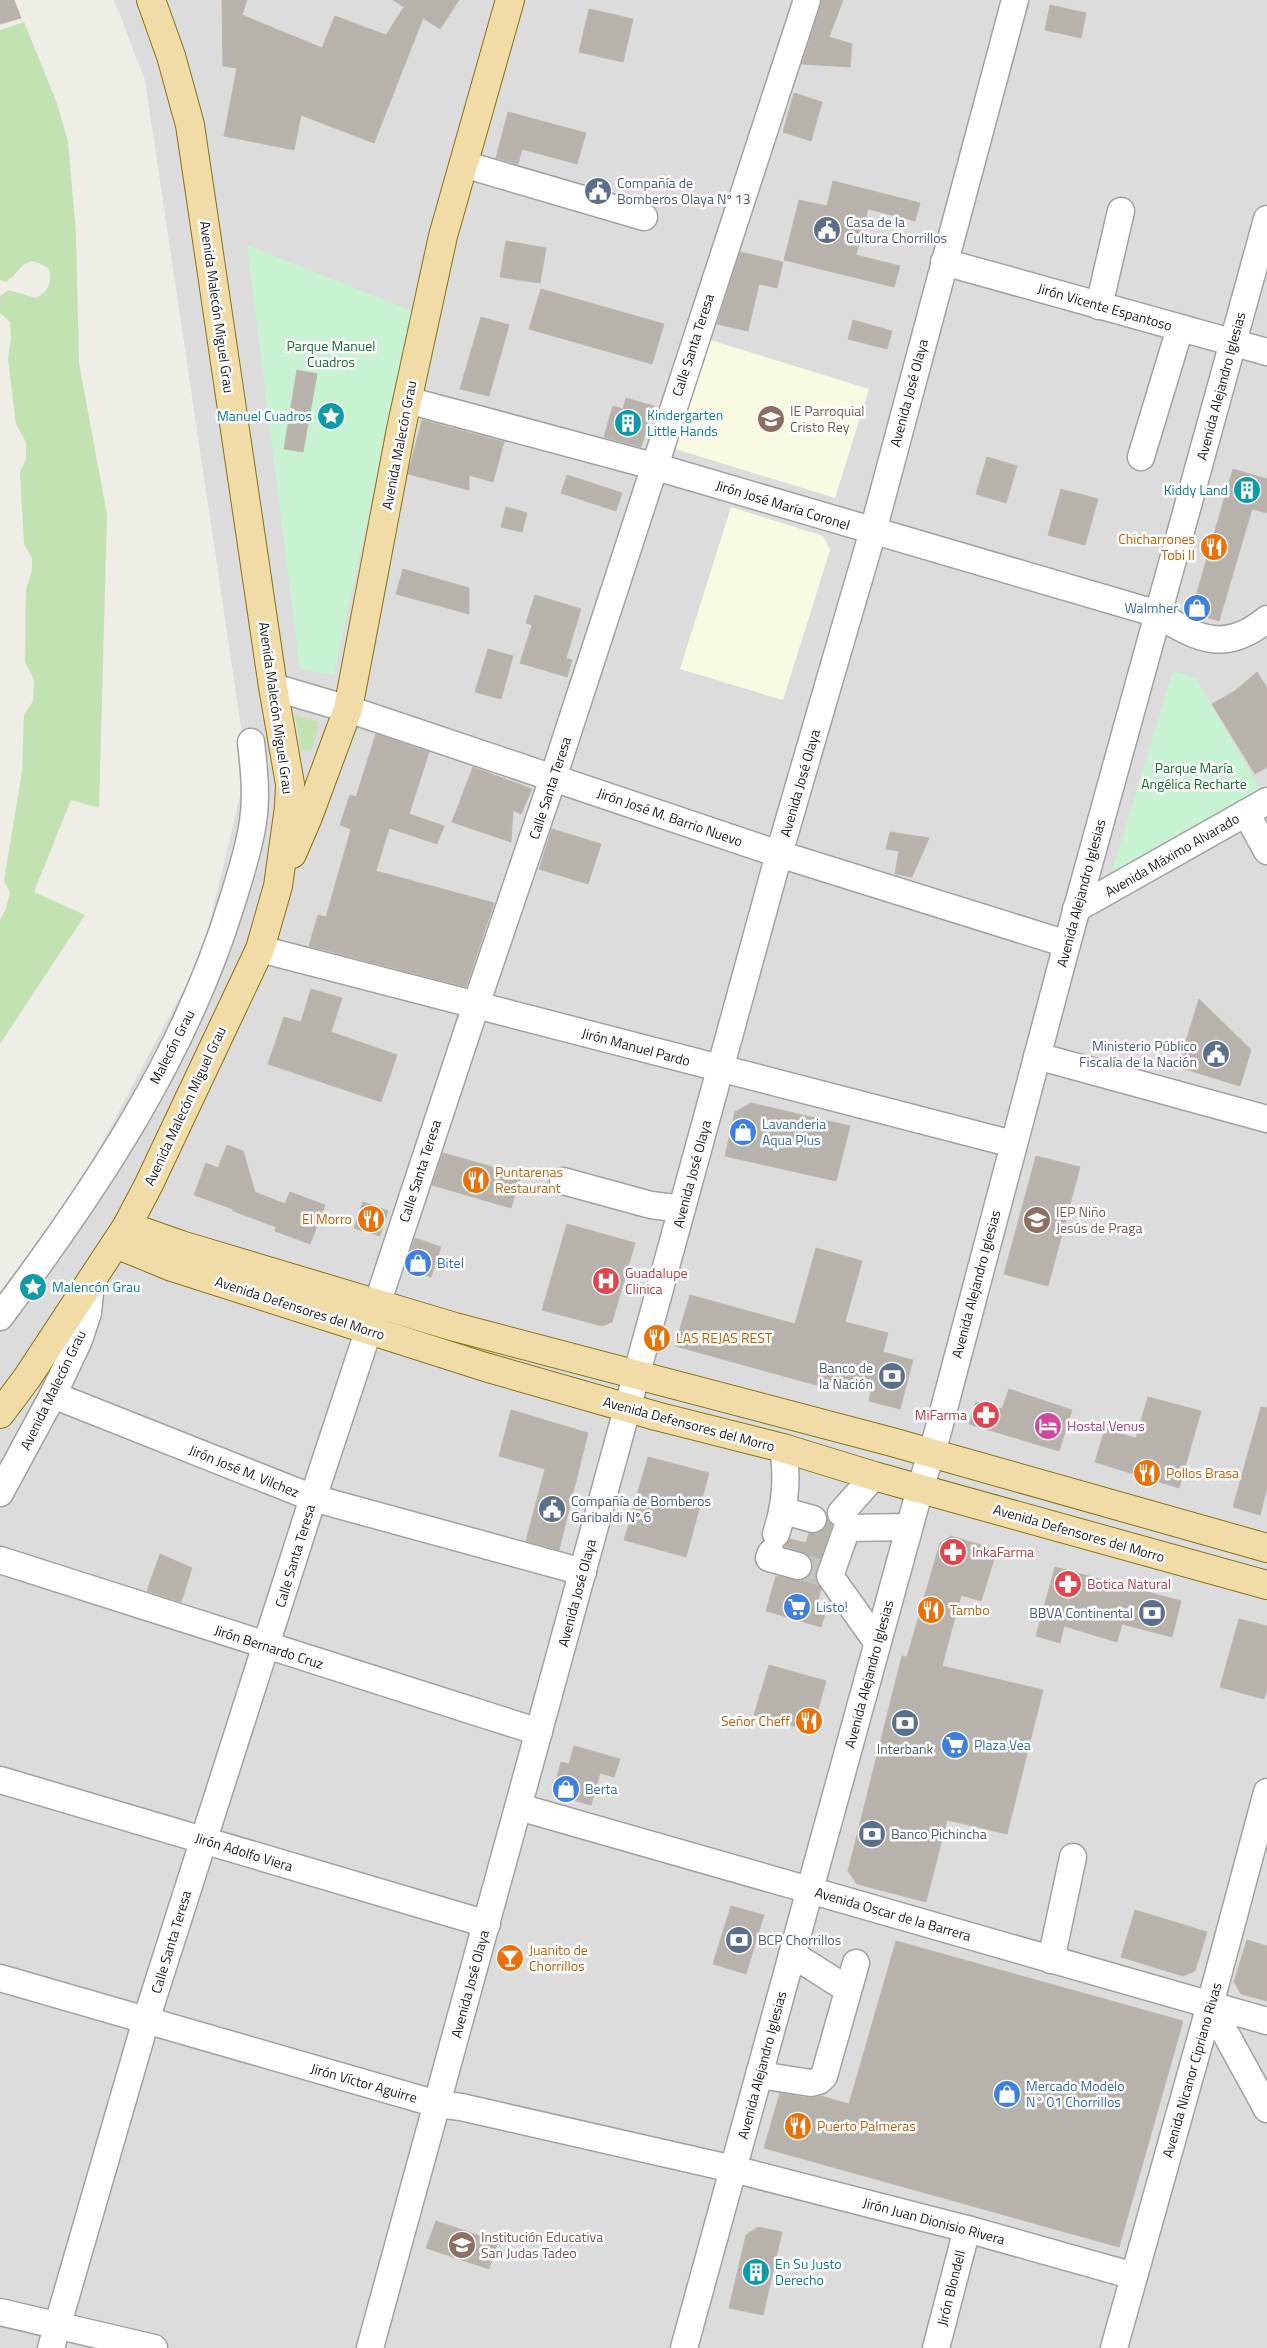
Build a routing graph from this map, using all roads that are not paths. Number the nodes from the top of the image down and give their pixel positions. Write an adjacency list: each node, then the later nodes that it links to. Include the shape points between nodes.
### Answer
1 (151, 0): 20 (main road, Avenida Malecón Miguel Grau, via 190,125)
2 (807, 0): 16 (street, Calle Santa Teresa)
3 (1015, 0): 9 (street, Avenida José Olaya)
4 (512, 1): 5 (main road, Avenida Malecón Grau)
5 (463, 164): 7 (street); 14 (main road, Avenida Malecón Grau, via 443,236)
6 (1121, 211): 10 (street)
7 (644, 217)
8 (1267, 219): 12 (street, Avenida Alejandro Iglesias)
9 (944, 262): 10 (street, Jirón Vicente Espantoso); 17 (street, Avenida José Olaya)
10 (1099, 306): 11 (street, Jirón Vicente Espantoso)
11 (1180, 328): 12 (street, Jirón Vicente Espantoso); 15 (street)
12 (1233, 343): 13 (street, Jirón Vicente Espantoso); 18 (street, Avenida Alejandro Iglesias)
13 (1267, 352)
14 (407, 400): 16 (street, Jirón José María Coronel); 21 (main road, Avenida Malecón Grau)
15 (1141, 456)
16 (653, 466): 17 (street, Jirón José María Coronel); 23 (street, Calle Santa Teresa)
17 (872, 531): 18 (street, Jirón José María Coronel); 26 (street, Avenida José Olaya)
18 (1158, 614): 19 (street, Jirón José María Coronel, via 1194,634 1224,639 1250,633); 28 (street, Avenida Alejandro Iglesias)
19 (1267, 619)
20 (273, 687): 21 (street, Jirón José M. Barrio Nuevo); 27 (main road, Avenida Malecón Miguel Grau, via 290,784)
21 (348, 709): 23 (street, Jirón José M. Barrio Nuevo); 27 (main road, Avenida Malecón Grau, via 308,817)
22 (252, 742): 41 (street, Malecón Grau, via 253,822 217,952 204,984 168,1058 109,1163 67,1227)
23 (554, 778): 26 (street, Jirón José M. Barrio Nuevo); 31 (street, Calle Santa Teresa)
24 (1257, 807): 25 (street); 28 (street, Avenida Máximo Alvarado)
25 (1267, 851)
26 (780, 854): 29 (street, Jirón José M. Barrio Nuevo); 33 (street, Avenida José Olaya)
27 (278, 886): 30 (main road, Avenida Malecón Miguel Grau)
28 (1076, 909): 29 (street, Avenida Alejandro Iglesias)
29 (1067, 944): 32 (street, Avenida Alejandro Iglesias)
30 (260, 950): 31 (street, Jirón Manuel Pardo); 38 (main road, Avenida Malecón Miguel Grau, via 149,1184)
31 (476, 1005): 33 (street, Jirón Manuel Pardo); 40 (street, Calle Santa Teresa)
32 (1036, 1056): 34 (street); 35 (street, Avenida Alejandro Iglesias)
33 (721, 1069): 35 (street, Jirón Manuel Pardo); 37 (street, Avenida José Olaya)
34 (1267, 1118)
35 (1012, 1144): 48 (street, Avenida Alejandro Iglesias)
36 (563, 1181): 37 (street, via 651,1205)
37 (682, 1209): 43 (street, Avenida José Olaya)
38 (121, 1235): 39 (main road, Avenida Malecón Miguel Grau); 40 (main road, Avenida Defensores del Morro, via 181,1245); 42 (main road, Avenida Defensores del Morro, via 172,1267)
39 (91, 1282): 44 (street, Avenida Malecón Grau, via 88,1313 80,1340); 46 (main road, Avenida Malecón Miguel Grau)
40 (377, 1303): 42 (street, Calle Santa Teresa); 43 (main road, Avenida Defensores del Morro)
41 (0, 1317)
42 (367, 1330): 45 (main road, Avenida Defensores del Morro); 52 (street, Calle Santa Teresa, via 356,1374)
43 (637, 1375): 45 (street, Avenida José Olaya); 48 (main road, Avenida Defensores del Morro)
44 (53, 1395): 51 (street, Avenida Malecón Grau); 52 (street, Jirón José M. Vilchez)
45 (628, 1408): 47 (main road, Avenida Defensores del Morro); 60 (street, Avenida José Olaya)
46 (0, 1414)
47 (783, 1448): 49 (main road, Avenida Defensores del Morro); 56 (street, via 786,1464)
48 (932, 1454): 50 (street, Avenida Alejandro Iglesias); 57 (main road, Avenida Defensores del Morro)
49 (874, 1476): 50 (main road, Avenida Defensores del Morro); 54 (street)
50 (920, 1489): 55 (street, Avenida Alejandro Iglesias); 61 (main road, Avenida Defensores del Morro)
51 (0, 1493)
52 (313, 1498): 60 (street, Jirón José M. Vilchez); 63 (street, Calle Santa Teresa)
53 (813, 1519): 56 (street)
54 (843, 1522): 55 (street); 62 (street, via 828,1575)
55 (909, 1527): 62 (street, Avenida Alejandro Iglesias)
56 (777, 1533): 59 (street, via 769,1558)
57 (1267, 1548)
58 (0, 1560): 63 (street, Jirón Bernardo Cruz)
59 (798, 1566)
60 (583, 1572): 64 (street, Avenida José Olaya)
61 (1267, 1586)
62 (878, 1642): 70 (street, Avenida Alejandro Iglesias)
63 (267, 1647): 64 (street, Jirón Bernardo Cruz); 68 (street, Calle Santa Teresa)
64 (539, 1732): 67 (street, Avenida José Olaya)
65 (0, 1780): 68 (street, Jirón Adolfo Viera)
66 (1267, 1792): 77 (street, Avenida Nicanor Cipriano Rivas)
67 (519, 1807): 70 (street, Avenida Oscar de la Barrera); 71 (street, Avenida José Olaya)
68 (203, 1840): 71 (street, Jirón Adolfo Viera); 78 (street, Calle Santa Teresa)
69 (1073, 1857): 73 (street)
70 (810, 1890): 72 (street, Avenida Alejandro Iglesias); 73 (street, Avenida Oscar de la Barrera)
71 (487, 1924): 81 (street, Avenida José Olaya)
72 (792, 1954): 76 (street); 80 (street, Avenida Alejandro Iglesias)
73 (1051, 1960): 77 (street, Avenida Oscar de la Barrera)
74 (856, 1963): 76 (street)
75 (0, 1978): 78 (street, Jirón Víctor Aguirre)
76 (847, 1989): 80 (street, via 824,2076 819,2081 811,2083)
77 (1210, 2005): 79 (street, Avenida Oscar de la Barrera); 82 (street); 85 (street, Avenida Nicanor Cipriano Rivas)
78 (146, 2020): 81 (street, Jirón Víctor Aguirre); 87 (street, Calle Santa Teresa)
79 (1267, 2021)
80 (759, 2075): 83 (street, Avenida Alejandro Iglesias)
81 (437, 2104): 83 (street, Jirón Víctor Aguirre); 89 (street, Avenida José Olaya)
82 (1267, 2109)
83 (733, 2170): 84 (street, Jirón Juan Dionisio Rivera); 90 (street, Avenida Alejandro Iglesias)
84 (967, 2229): 85 (street, Jirón Juan Dionisio Rivera); 91 (street, Jirón Blondell)
85 (1134, 2276): 92 (street, Avenida Nicanor Cipriano Rivas)
86 (0, 2312): 87 (street)
87 (53, 2337): 88 (street)
88 (154, 2348)
89 (370, 2348)
90 (684, 2348)
91 (936, 2348)
92 (1114, 2348)

